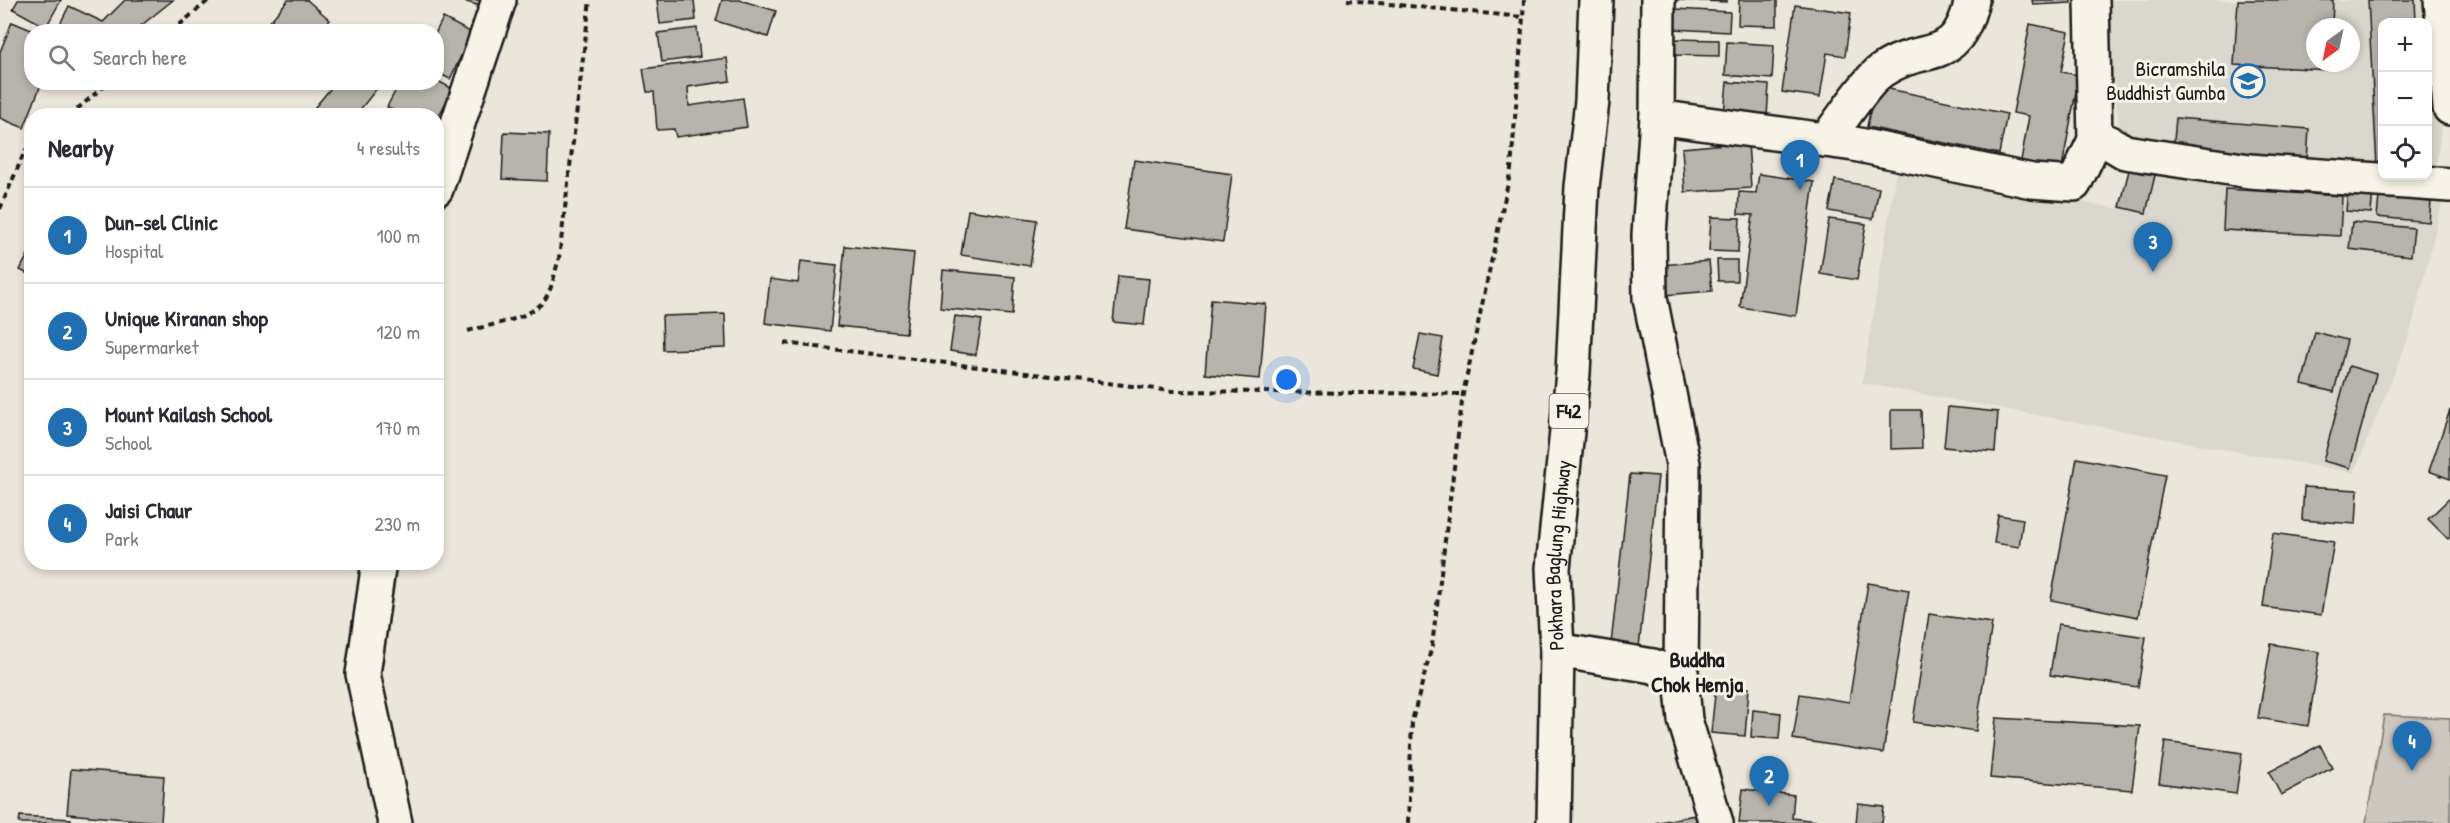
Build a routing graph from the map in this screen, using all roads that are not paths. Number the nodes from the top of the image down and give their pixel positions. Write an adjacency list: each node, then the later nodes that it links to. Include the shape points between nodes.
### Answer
1 (499, 0): 11 (main road)
2 (1596, 0): 14 (main road, Pokhara Baglung Highway / F42, via 1573,373 1553,568)
3 (1658, 0): 8 (main road)
4 (1971, 0): 9 (main road, via 1966,24 1950,43 1935,53 1906,57 1879,72)
5 (2092, 0): 10 (main road)
6 (2441, 0): 7 (main road)
7 (2450, 108)
8 (1657, 117): 9 (main road); 15 (main road, via 1649,235 1650,298 1683,464)
9 (1826, 140): 10 (main road, via 2032,182 2074,184)
10 (2095, 140): 12 (main road, via 2125,152 2249,171)
11 (444, 165)
12 (2450, 185)
13 (378, 570): 16 (main road, via 363,674)
14 (1557, 650): 15 (main road, via 1653,666); 17 (main road, Pokhara Baglung Highway / F42)
15 (1681, 677): 18 (main road, via 1685,720)
16 (395, 823)
17 (1554, 823)
18 (1716, 823)

